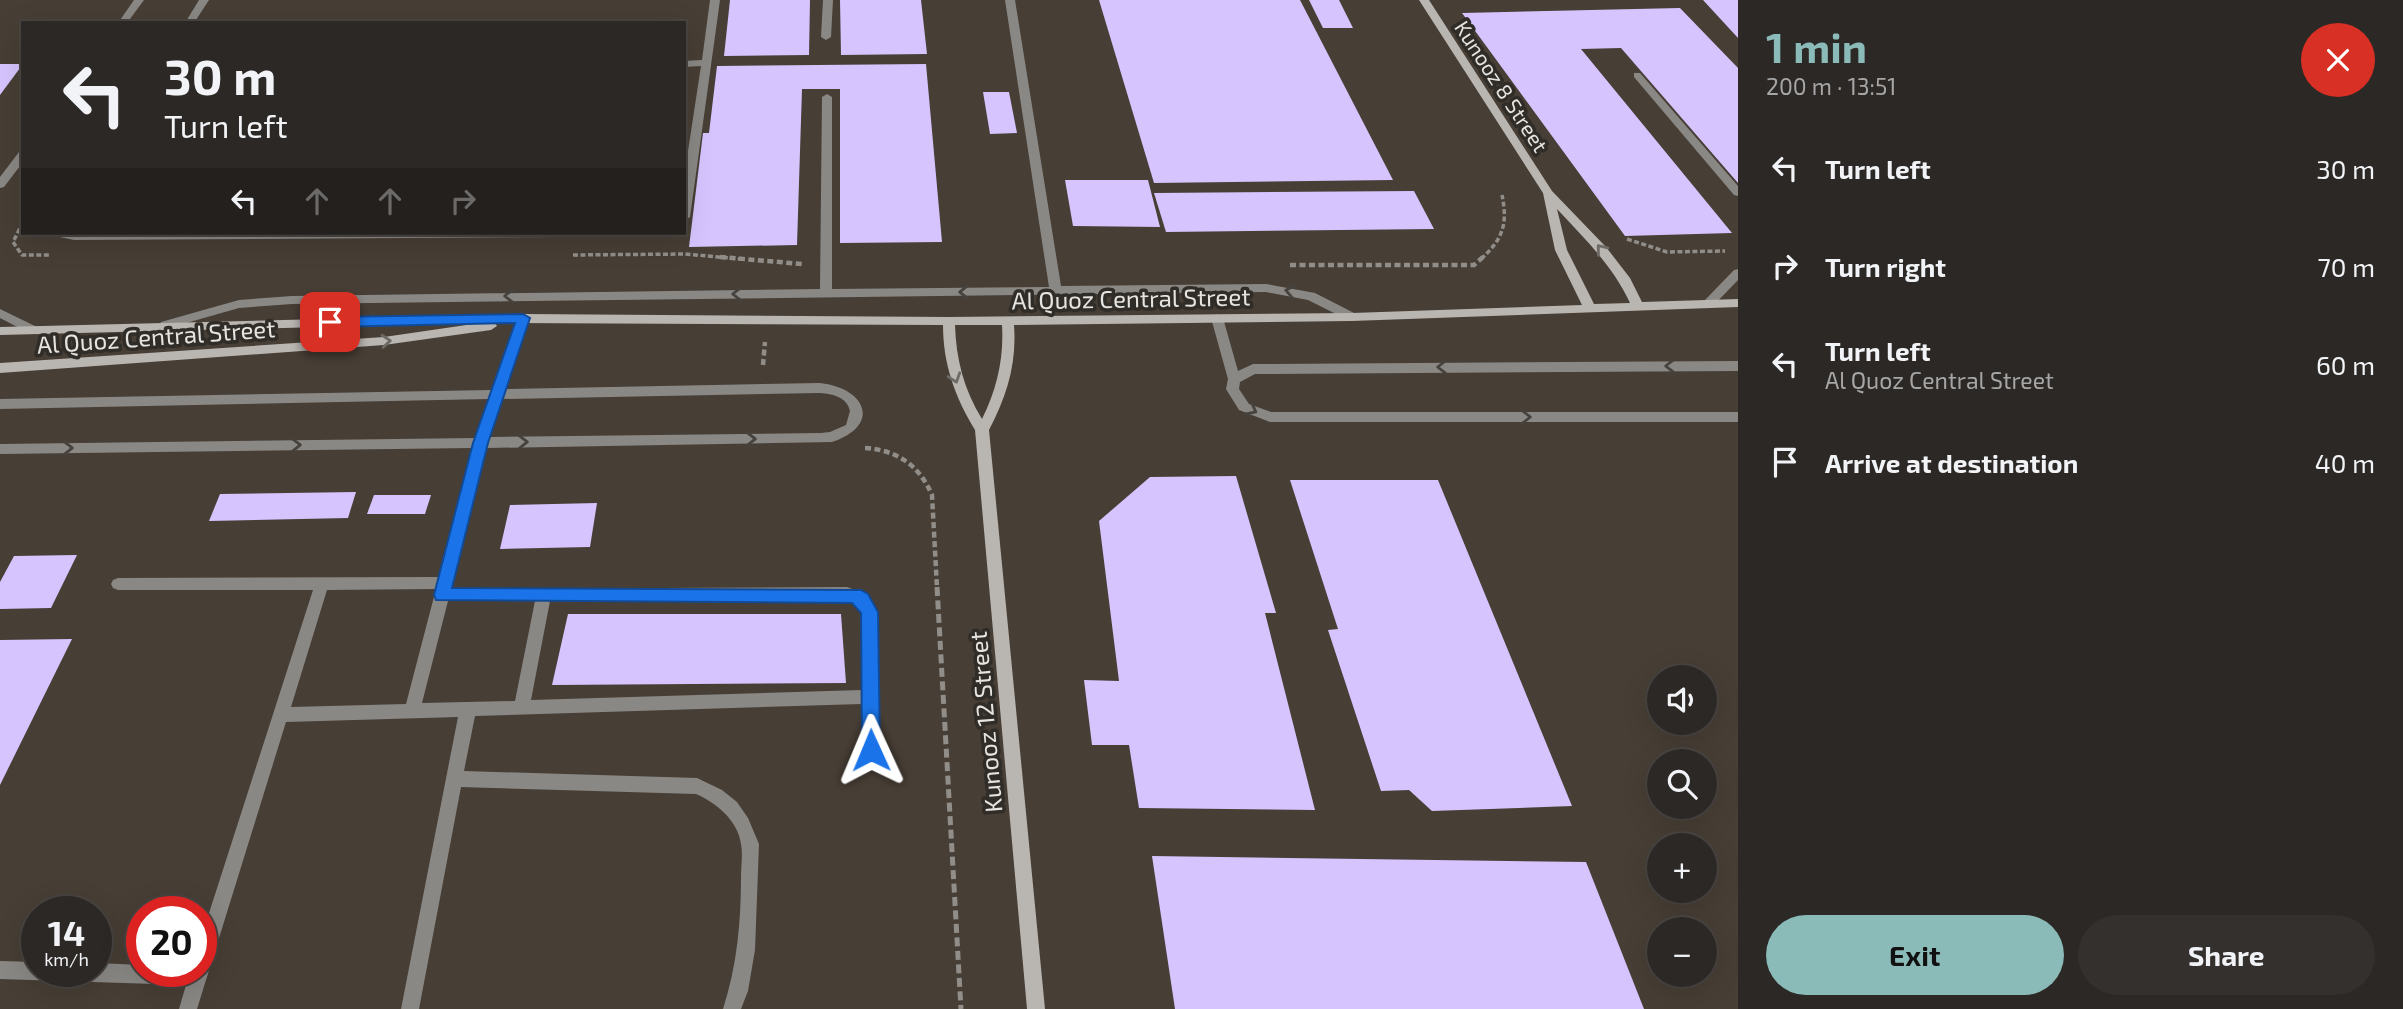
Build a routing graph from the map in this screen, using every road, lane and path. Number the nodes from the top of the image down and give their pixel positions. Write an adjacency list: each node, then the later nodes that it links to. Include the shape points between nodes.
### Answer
1 (139, 0): 7 (street)
2 (204, 0): 8 (street)
3 (715, 0): 10 (street)
4 (828, 0): 9 (street)
5 (1010, 0): 30 (street)
6 (1424, 0): 16 (street, Kunooz 8 Street)
7 (123, 21)
8 (190, 21)
9 (826, 37)
10 (707, 63): 11 (street); 19 (street)
11 (686, 64)
12 (1637, 75): 17 (street)
13 (827, 97): 28 (street)
14 (21, 157): 15 (street)
15 (0, 185)
16 (1548, 193): 34 (street, Kunooz 8 Street, one-way to 16, via 1602,250); 35 (street, Kunooz 8 Street, via 1560,250)
17 (1738, 193)
18 (1502, 195): 27 (path, via 1507,219 1502,241 1474,265)
19 (686, 203)
20 (21, 226): 25 (path, via 13,242 22,255)
21 (82, 235): 22 (street)
22 (249, 235)
23 (1625, 239): 24 (path, via 1667,252)
24 (1726, 251)
25 (64, 255)
26 (561, 255): 28 (path, via 685,254)
27 (1282, 265)
28 (826, 266): 31 (street)
29 (1738, 272): 32 (street)
30 (1056, 290): 31 (street, one-way to 31); 37 (street, one-way to 30, via 1311,296 1266,288)
31 (826, 293): 42 (street, one-way to 42, via 279,300 214,309)
32 (1709, 303): 33 (street, Al Quoz Central Street); 34 (street, Al Quoz Central Street)
33 (1738, 303)
34 (1638, 306): 35 (street, Al Quoz Central Street)
35 (1589, 307): 37 (street, Al Quoz Central Street)
36 (0, 313): 44 (street)
37 (1352, 317): 39 (street, Al Quoz Central Street)
38 (523, 318): 41 (street, Al Quoz Central Street); 42 (street, Al Quoz Central Street); 46 (street, Al Quoz Central Street, one-way to 38, via 396,340); 48 (street)
39 (1217, 318): 40 (street, Al Quoz Central Street); 47 (street)
40 (1008, 320): 41 (street, Al Quoz Central Street); 51 (street, via 1010,344 1003,387)
41 (948, 321): 51 (street, Kunooz 12 Street, one-way to 51, via 954,376)
42 (165, 325): 44 (street, Al Quoz Central Street)
43 (0, 331): 44 (street, Al Quoz Central Street)
44 (33, 331)
45 (1738, 366): 47 (street, one-way to 47, via 1253,369)
46 (0, 368)
47 (1234, 379): 50 (street, one-way to 50, via 1232,389 1244,407 1270,417)
48 (497, 394): 49 (street); 52 (street); 52 (street, one-way to 48, via 821,438 851,428 858,412 850,397 831,388)
49 (0, 404)
50 (1738, 417)
51 (982, 430): 74 (street, Kunooz 12 Street)
52 (481, 443): 54 (street, one-way to 52); 57 (street)
53 (859, 448): 73 (path, via 913,463 925,475 932,495)
54 (0, 449)
55 (322, 583): 56 (street); 57 (street); 63 (street)
56 (118, 584)
57 (444, 589): 58 (street); 62 (street)
58 (544, 594): 59 (street, via 847,593 862,600 869,612); 60 (street)
59 (870, 697): 60 (street); 64 (street)
60 (523, 708): 61 (street)
61 (468, 709): 62 (street); 65 (street)
62 (412, 711): 63 (street)
63 (281, 715): 66 (street)
64 (871, 750)
65 (455, 779): 71 (street); 72 (street, via 697,786 727,801 750,844 744,964)
66 (217, 918)
67 (0, 970): 68 (street)
68 (21, 971)
69 (195, 987): 70 (street)
70 (188, 1009)
71 (410, 1009)
72 (732, 1009)
73 (961, 1009)
74 (1037, 1009)

